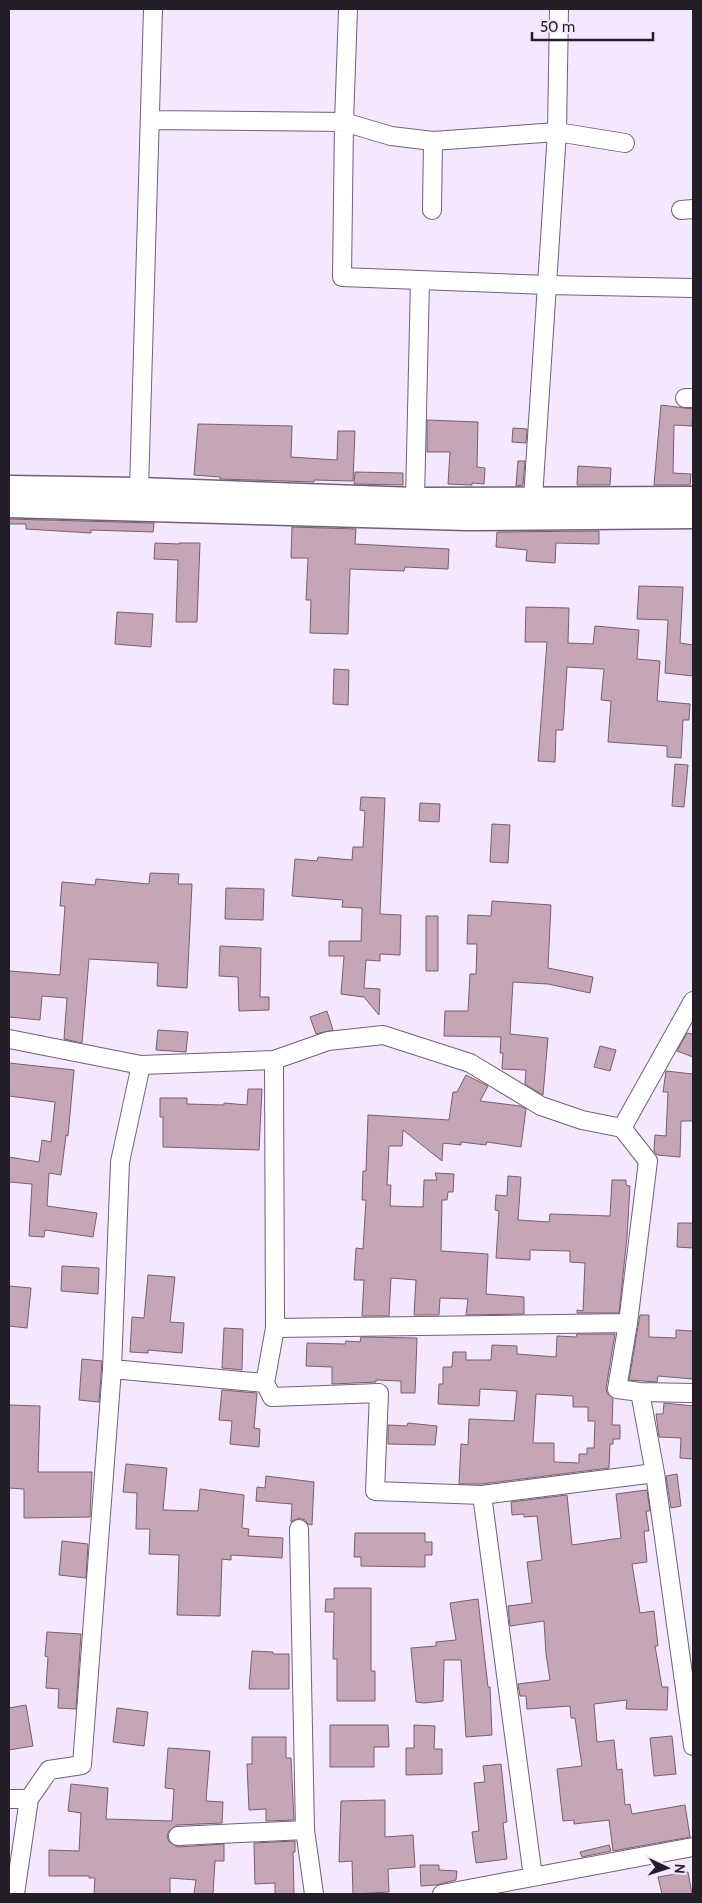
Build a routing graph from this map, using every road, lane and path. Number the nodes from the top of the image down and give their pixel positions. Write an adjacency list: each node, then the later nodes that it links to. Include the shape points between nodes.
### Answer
1 (153, 9): 4 (street)
2 (348, 9): 5 (street)
3 (559, 9): 6 (street)
4 (150, 120): 5 (street); 14 (street)
5 (344, 122): 7 (street, via 391,136); 10 (street, via 342,277)
6 (557, 132): 7 (street); 8 (street); 11 (street)
7 (433, 140): 9 (street)
8 (625, 144)
9 (432, 210)
10 (420, 281): 11 (street); 17 (street)
11 (547, 285): 12 (street); 15 (street)
12 (693, 288)
13 (9, 487): 14 (main road)
14 (139, 489): 17 (main road)
15 (532, 498): 16 (main road); 17 (main road)
16 (693, 498)
17 (415, 499)
18 (9, 506): 19 (main road, via 468,519)
19 (693, 517)
20 (693, 1000): 24 (street)
21 (9, 1039): 23 (street)
22 (274, 1060): 23 (street); 24 (street, via 328,1041 383,1035 470,1063 541,1106 582,1120); 26 (street)
23 (141, 1065): 27 (street, via 120,1162)
24 (622, 1128): 25 (street, via 648,1161)
25 (628, 1323): 26 (street); 29 (street, via 617,1389)
26 (275, 1328): 28 (street)
27 (112, 1369): 28 (street); 36 (street, via 82,1765 49,1770)
28 (265, 1384): 32 (street, via 272,1397 379,1393 375,1491)
29 (640, 1392): 30 (street); 31 (street)
30 (693, 1392)
31 (655, 1473): 32 (street); 34 (street)
32 (482, 1495): 40 (street)
33 (299, 1529): 37 (street)
34 (693, 1746)
35 (9, 1799): 36 (street)
36 (29, 1799): 41 (street)
37 (305, 1830): 38 (street); 42 (street)
38 (178, 1836)
39 (693, 1847): 40 (street)
40 (533, 1877): 43 (street)
41 (15, 1894)
42 (314, 1894)
43 (442, 1894)

